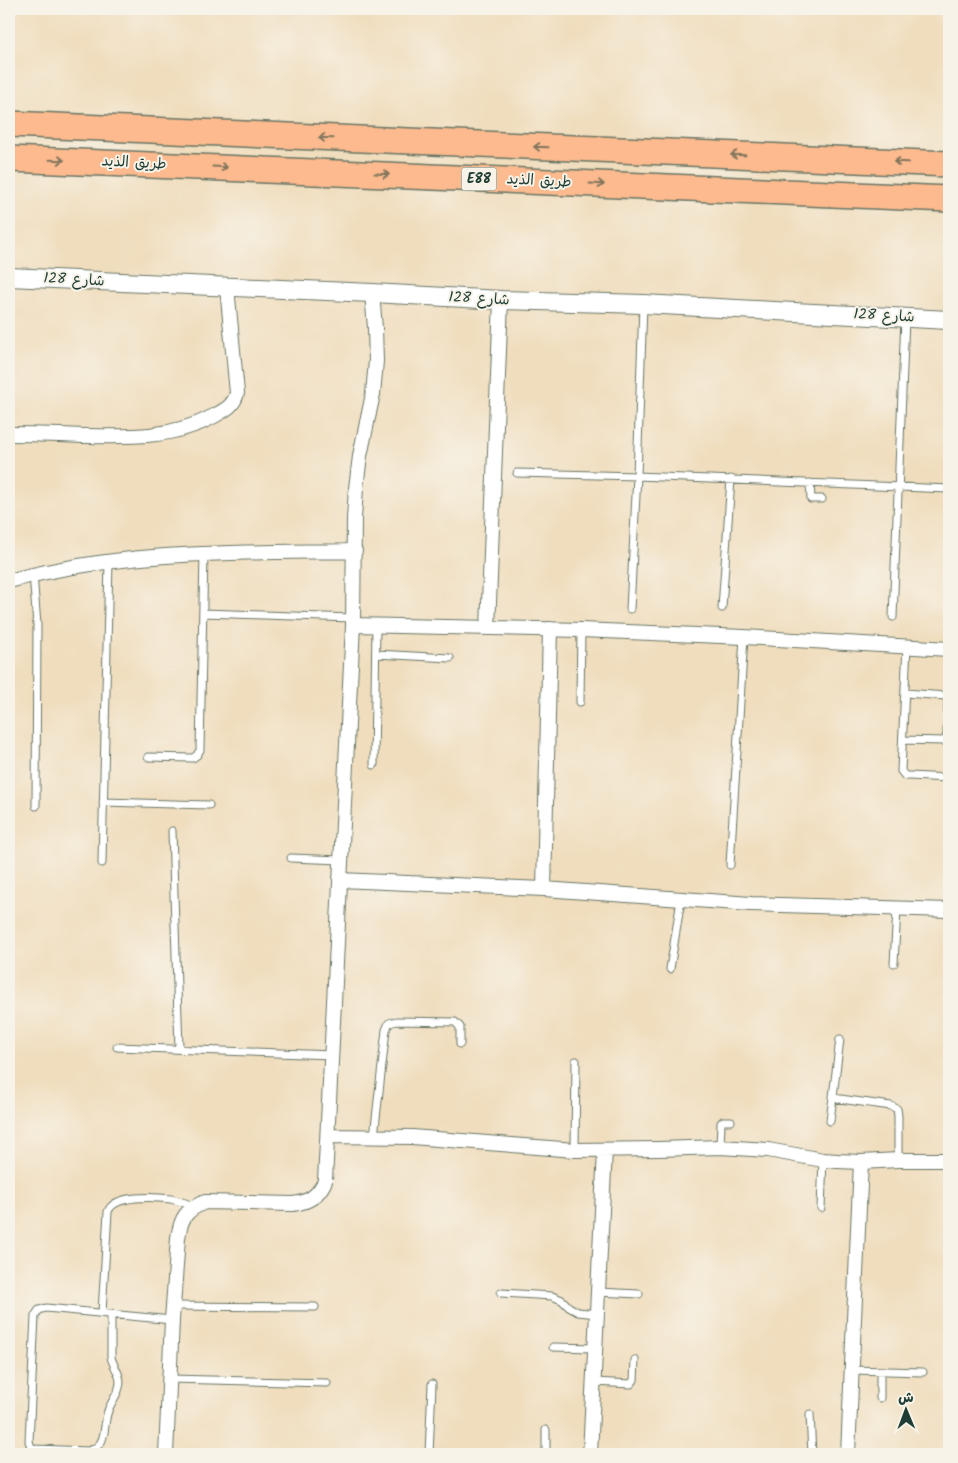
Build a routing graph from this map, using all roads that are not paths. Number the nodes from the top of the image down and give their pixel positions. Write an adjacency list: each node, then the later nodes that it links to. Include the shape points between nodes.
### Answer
1 (9, 124): 3 (highway, one-way to 1)
2 (9, 159): 4 (highway, طريق الذيد / E88, one-way to 4)
3 (946, 164)
4 (948, 200)
5 (9, 277): 6 (street, شارع 128)
6 (227, 287): 7 (street, شارع 128); 12 (street, via 237,393 227,409 188,428 145,436)
7 (372, 293): 8 (street, شارع 128); 20 (street, via 376,361 356,488)
8 (501, 300): 9 (street, شارع 128); 31 (street)
9 (643, 304): 10 (street, شارع 128); 14 (lane)
10 (905, 318): 11 (street, شارع 128); 17 (lane)
11 (949, 320)
12 (9, 434)
13 (517, 473): 14 (lane)
14 (638, 476): 15 (lane); 26 (lane)
15 (731, 480): 16 (lane); 25 (lane)
16 (810, 483): 17 (lane); 19 (lane, via 810,498)
17 (898, 486): 18 (lane); 28 (lane)
18 (949, 489)
19 (822, 499)
20 (355, 551): 21 (street); 29 (street)
21 (204, 554): 22 (street); 27 (lane)
22 (109, 561): 23 (street); 45 (lane)
23 (33, 574): 24 (street); 47 (lane, via 37,625)
24 (9, 581)
25 (722, 608)
26 (630, 609)
27 (203, 613): 29 (lane); 42 (lane, via 200,750 193,758)
28 (893, 617)
29 (353, 622): 30 (street); 50 (street)
30 (376, 625): 31 (street); 37 (lane)
31 (488, 628): 32 (street)
32 (550, 629): 33 (street); 54 (street)
33 (581, 630): 34 (street); 40 (lane)
34 (744, 637): 35 (street); 52 (lane)
35 (907, 646): 36 (street); 39 (lane)
36 (949, 649)
37 (376, 654): 38 (lane); 43 (lane)
38 (450, 658)
39 (905, 693): 41 (lane); 41 (lane, via 946,696 947,735 943,741)
40 (580, 702)
41 (903, 740): 44 (lane, via 903,774)
42 (148, 757)
43 (374, 765)
44 (949, 778)
45 (103, 802): 46 (lane); 51 (lane)
46 (209, 805)
47 (36, 806)
48 (172, 831): 63 (lane)
49 (291, 858): 50 (lane)
50 (341, 860): 53 (street)
51 (102, 863)
52 (730, 865)
53 (340, 880): 54 (street); 64 (street)
54 (544, 889): 55 (street)
55 (681, 900): 56 (street); 59 (lane)
56 (897, 909): 57 (street); 58 (lane)
57 (949, 910)
58 (894, 963)
59 (670, 969)
60 (840, 1039): 66 (lane)
61 (460, 1044): 70 (lane, via 460,1027 454,1022 389,1023)
62 (117, 1047): 63 (lane)
63 (179, 1049): 64 (lane)
64 (332, 1055): 69 (street)
65 (576, 1061): 72 (lane)
66 (833, 1098): 68 (lane); 75 (lane, via 897,1109)
67 (730, 1121): 71 (lane, via 721,1123)
68 (830, 1121)
69 (328, 1136): 70 (street); 78 (street, via 325,1181 313,1198 293,1204 217,1201)
70 (374, 1136): 72 (street)
71 (720, 1146): 73 (street); 74 (street, via 768,1150)
72 (575, 1150): 73 (street)
73 (605, 1150): 80 (street)
74 (823, 1160): 77 (street); 79 (lane)
75 (898, 1160): 76 (street); 77 (street)
76 (949, 1160)
77 (861, 1162): 92 (street)
78 (194, 1206): 83 (street, via 179,1226); 85 (lane, via 160,1198 134,1198 110,1206)
79 (821, 1208)
80 (598, 1292): 82 (lane); 87 (street)
81 (501, 1293): 87 (lane, via 552,1296 573,1310)
82 (639, 1294)
83 (173, 1306): 84 (lane); 88 (street)
84 (314, 1307)
85 (102, 1314): 86 (lane); 86 (lane, via 46,1308 36,1313 29,1441 34,1449 88,1451 102,1440 108,1409 120,1385 110,1357)
86 (111, 1314): 88 (lane)
87 (597, 1314): 90 (street)
88 (172, 1320): 95 (street)
89 (553, 1347): 90 (lane)
90 (595, 1348): 96 (street)
91 (635, 1360): 96 (lane, via 634,1380 630,1384)
92 (852, 1370): 93 (lane); 107 (street)
93 (880, 1371): 94 (lane); 99 (lane)
94 (923, 1372)
95 (169, 1378): 97 (lane); 102 (street)
96 (594, 1382): 105 (street)
97 (327, 1384)
98 (432, 1384): 103 (lane)
99 (880, 1398)
100 (810, 1414): 106 (lane)
101 (546, 1430): 104 (lane)
102 (166, 1454)
103 (429, 1454)
104 (546, 1454)
105 (590, 1454)
106 (812, 1454)
107 (848, 1454)

